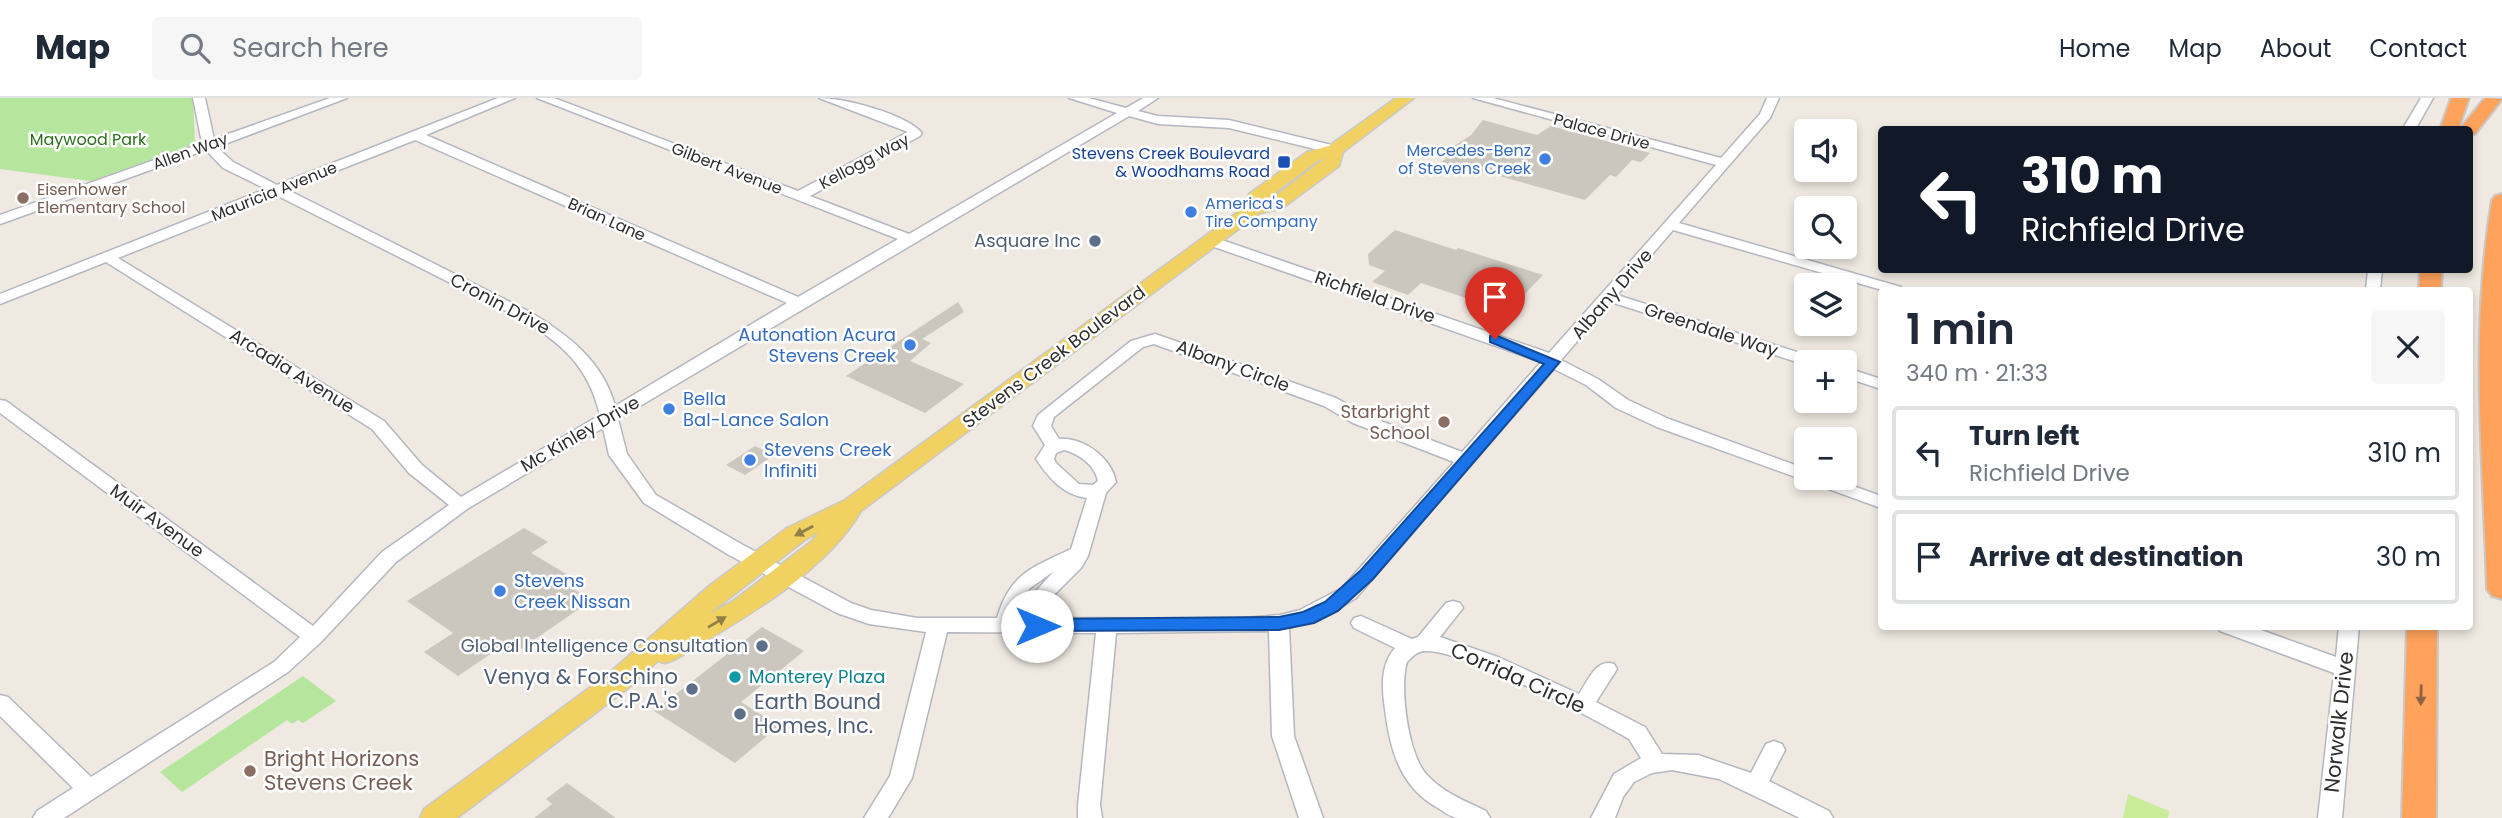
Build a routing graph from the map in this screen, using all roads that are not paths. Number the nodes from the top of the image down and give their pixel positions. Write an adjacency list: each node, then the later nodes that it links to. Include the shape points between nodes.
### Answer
1 (199, 98): 19 (street)
2 (341, 98): 19 (street, Allen Way)
3 (509, 98): 18 (street, Mauricia Avenue)
4 (543, 98): 23 (street, Gilbert Avenue)
5 (825, 98): 23 (street, Kellogg Way, via 908,126 916,133)
6 (1075, 98): 14 (street)
7 (1152, 98): 14 (street, Mc Kinley Drive)
8 (1406, 98): 20 (main road, Stevens Creek Boulevard)
9 (1479, 98): 21 (street, Palace Drive)
10 (1773, 98): 21 (street, Albany Drive, via 1766,115)
11 (2427, 98): 15 (street)
12 (2460, 98): 16 (highway)
13 (2494, 98): 17 (highway)
14 (1126, 114): 20 (street, via 1229,124); 27 (street, Mc Kinley Drive)
15 (2410, 126)
16 (2450, 126)
17 (2472, 126)
18 (415, 135): 22 (street, Mauricia Avenue); 33 (street, Brian Lane)
19 (207, 144): 22 (street, Cronin Drive, via 228,165); 25 (street, Allen Way)
20 (1335, 150): 28 (main road, Stevens Creek Boulevard, via 1333,162 1275,205 1255,208)
21 (1724, 163): 26 (street, Albany Drive)
22 (276, 190): 29 (street, Mauricia Avenue); 39 (street, Cronin Drive, via 560,337 585,363)
23 (800, 195): 27 (street, Gilbert Avenue)
24 (2500, 216): 51 (highway, via 2490,321)
25 (0, 220)
26 (1671, 225): 30 (street); 31 (street, Albany Drive)
27 (910, 239): 33 (street, Mc Kinley Drive)
28 (1211, 241): 35 (street, Richfield Drive); 47 (main road, Stevens Creek Boulevard)
29 (107, 257): 32 (street, Mauricia Avenue); 46 (street, Arcadia Avenue, via 378,425 402,458)
30 (1886, 287)
31 (1609, 297): 34 (street, Greendale Way); 35 (street, Albany Drive)
32 (0, 299)
33 (799, 303): 39 (street, Mc Kinley Drive)
34 (1794, 356)
35 (1553, 362): 41 (street, Albany Drive); 42 (street, Richfield Drive, via 1663,423)
36 (1857, 376): 37 (street)
37 (1878, 383)
38 (0, 405): 62 (street, Muir Avenue)
39 (610, 416): 46 (street, Mc Kinley Drive); 48 (street, Cronin Drive, via 618,455 650,499)
40 (1054, 446): 41 (street, Albany Circle, via 1042,426 1046,415 1137,344 1155,339 1330,402 1359,419); 43 (street, via 1076,446 1105,472 1107,482); 43 (street, Albany Circle, via 1045,459 1071,487 1083,493)
41 (1466, 460): 54 (street, Albany Drive, via 1349,593 1307,618)
42 (1794, 471)
43 (1098, 490): 49 (street, via 1074,563)
44 (1848, 490): 45 (street)
45 (1878, 501)
46 (461, 505): 62 (street, Mc Kinley Drive, via 389,557)
47 (853, 505): 48 (main road, Stevens Creek Boulevard, one-way to 48, via 796,534); 50 (main road, Stevens Creek Boulevard, via 821,547)
48 (758, 562): 50 (street, Albany Drive); 66 (main road, Stevens Creek Boulevard)
49 (1052, 572): 56 (street, via 1031,575 1014,596); 57 (street)
50 (783, 576): 55 (street, Albany Drive, via 869,617); 66 (main road, Stevens Creek Boulevard, one-way to 50, via 742,607)
51 (2502, 589)
52 (1453, 608): 63 (street)
53 (1361, 623): 63 (street, Corrida Circle)
54 (1279, 624): 58 (street, Albany Drive); 77 (street, via 1283,736)
55 (938, 626): 56 (street, Albany Drive); 75 (street, via 901,778)
56 (1006, 626): 57 (street, Albany Drive)
57 (1037, 626): 58 (street, Albany Drive)
58 (1107, 626): 76 (street)
59 (2238, 630): 65 (street)
60 (2349, 630): 65 (street, Norwalk Drive)
61 (2422, 630): 82 (highway, one-way to 82)
62 (314, 637): 72 (street, Mc Kinley Drive, via 281,667)
63 (1418, 645): 68 (street, Corrida Circle, via 1461,650); 78 (street, via 1397,660 1393,675 1400,747 1412,773 1428,791)
64 (1607, 669): 68 (street)
65 (2345, 669): 81 (street, Norwalk Drive)
66 (617, 682): 74 (main road, Stevens Creek Boulevard)
67 (0, 703): 72 (street)
68 (1583, 706): 70 (street, Corrida Circle, via 1637,733)
69 (1774, 750): 71 (street)
70 (1655, 761): 71 (street, via 1705,765); 79 (street, via 1626,776)
71 (1755, 786): 80 (street)
72 (89, 790): 73 (street, Mc Kinley Drive)
73 (45, 818)
74 (435, 818)
75 (876, 818)
76 (1090, 818)
77 (1311, 818)
78 (1478, 818)
79 (1602, 818)
80 (1821, 818)
81 (2330, 818)
82 (2419, 818)

